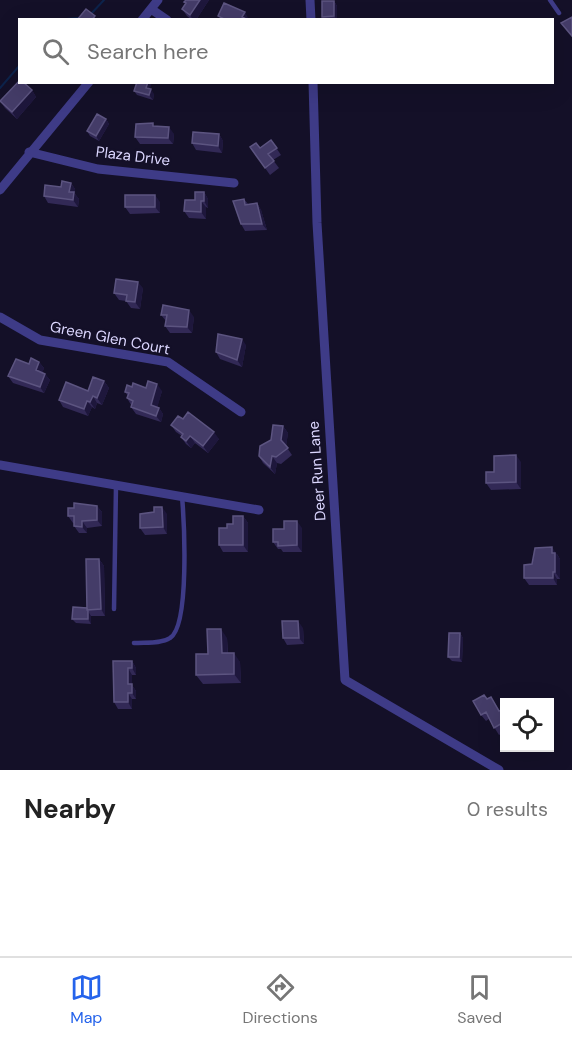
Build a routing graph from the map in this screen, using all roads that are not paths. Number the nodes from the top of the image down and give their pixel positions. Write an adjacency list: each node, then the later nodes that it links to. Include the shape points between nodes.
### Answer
1 (158, 0): 4 (street)
2 (310, 0): 8 (street)
3 (550, 0): 5 (lane)
4 (151, 9): 6 (street); 7 (street)
5 (559, 13)
6 (144, 18)
7 (164, 18)
8 (311, 18)
9 (87, 84): 11 (street)
10 (313, 84): 22 (street, Deer Run Lane, via 317,223 345,680)
11 (29, 152): 12 (street, Plaza Drive, via 98,169); 13 (street)
12 (234, 183)
13 (0, 190)
14 (0, 317): 15 (street, Green Glen Court, via 40,340 168,362)
15 (241, 412)
16 (0, 465): 17 (street)
17 (116, 485): 18 (street); 20 (lane)
18 (182, 496): 19 (street); 21 (lane, via 183,580 178,629 172,637 161,641)
19 (259, 510)
20 (114, 609)
21 (134, 643)
22 (499, 770)

